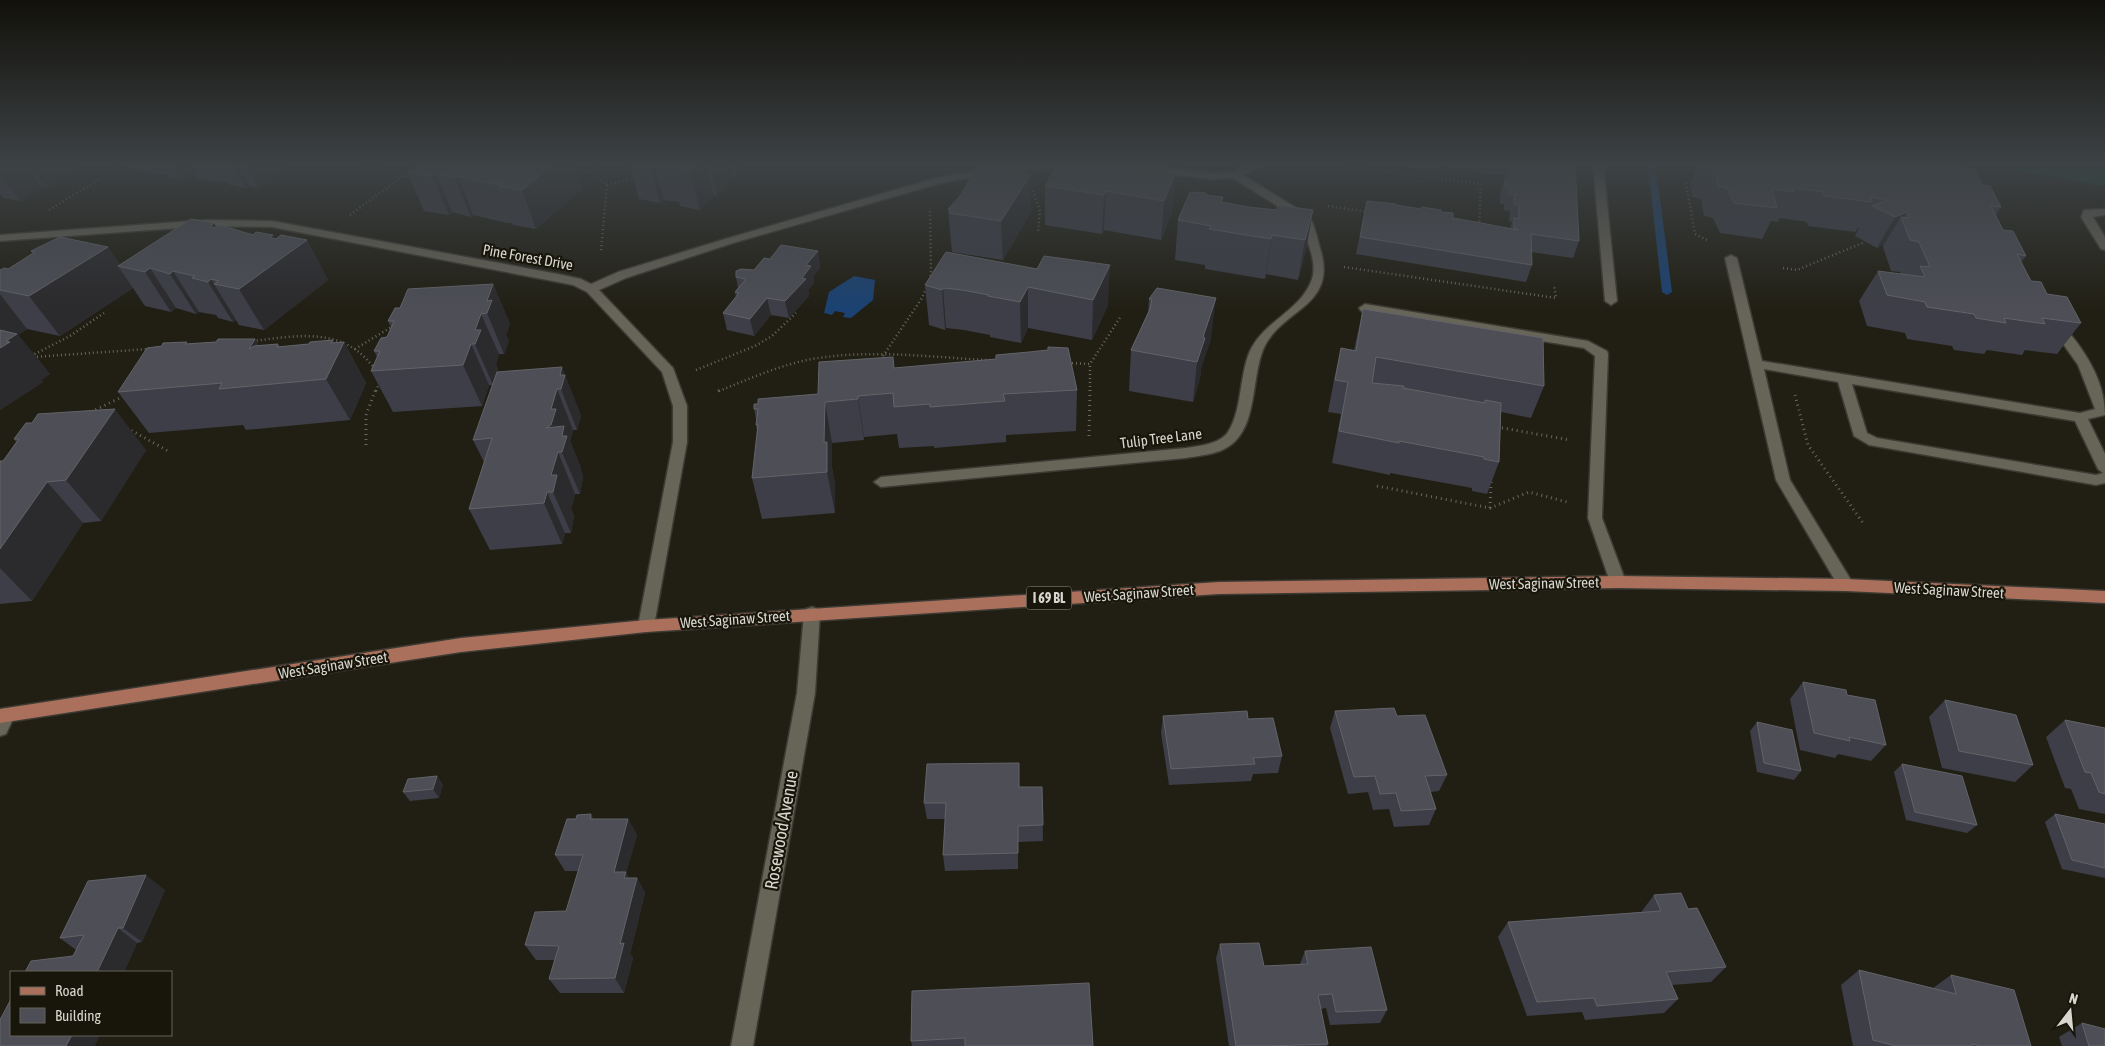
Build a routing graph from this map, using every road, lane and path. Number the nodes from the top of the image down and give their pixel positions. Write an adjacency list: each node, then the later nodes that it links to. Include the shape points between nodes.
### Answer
1 (46, 212): 13 (path, via 39,216)
2 (605, 212): 18 (path)
3 (833, 212): 25 (street, via 631,272)
4 (932, 212): 22 (path)
5 (1042, 212): 12 (path)
6 (1295, 212): 20 (street, via 1305,218)
7 (1480, 212): 11 (path)
8 (1603, 212): 26 (street)
9 (1691, 212): 15 (path, via 1694,234)
10 (2105, 212): 17 (street, via 2088,212 2087,217)
11 (1479, 228)
12 (1038, 232)
13 (25, 237): 14 (street, Pine Forest Drive); 25 (street, Pine Forest Drive, via 206,224 272,224 558,278)
14 (0, 238)
15 (1709, 241)
16 (1865, 242): 21 (path, via 1797,270)
17 (2105, 247)
18 (601, 251)
19 (1731, 258): 40 (street)
20 (1319, 263): 24 (path, via 1556,298); 57 (street, Tulip Tree Lane, via 1318,278 1306,300 1273,328 1257,349 1241,419 1233,437 1216,446 1186,453)
21 (1783, 268)
22 (931, 274): 23 (path); 36 (path, via 922,298)
23 (940, 275)
24 (1554, 285)
25 (591, 289): 43 (street, Pine Forest Drive, via 656,356)
26 (1611, 302)
27 (1365, 308): 52 (street, via 1588,345 1602,354)
28 (104, 313): 34 (path, via 70,336 28,357)
29 (796, 313): 43 (path, via 772,336 755,346)
30 (2046, 315): 47 (street, via 2071,341 2098,394 2102,411)
31 (1121, 316): 39 (path)
32 (396, 325): 35 (path)
33 (247, 341): 35 (path, via 314,335)
34 (152, 349)
35 (355, 349): 51 (path, via 382,375 366,415)
36 (883, 356): 37 (path); 44 (path, via 814,359 783,365)
37 (991, 360)
38 (1060, 363): 39 (path)
39 (1090, 364): 50 (path)
40 (1756, 364): 41 (street); 63 (street, via 1783,480)
41 (1792, 370): 42 (street); 61 (path, via 1793,390 1808,445)
42 (1844, 378): 47 (street); 55 (street, via 1861,436 1874,442 2096,480)
43 (672, 380): 66 (street, Pine Forest Drive, via 680,406 680,442)
44 (718, 391)
45 (131, 392): 46 (path)
46 (87, 414)
47 (2080, 417): 54 (street)
48 (122, 425): 53 (path)
49 (1491, 426): 52 (path)
50 (1089, 438)
51 (366, 445)
52 (1598, 445): 62 (street, via 1595,518)
53 (168, 451)
54 (2105, 470)
55 (2105, 478)
56 (1491, 480): 59 (path)
57 (881, 482)
58 (1377, 486): 59 (path)
59 (1490, 508): 60 (path, via 1530,492 1566,500)
60 (1570, 509)
61 (1863, 524)
62 (1618, 582): 63 (main road, West Saginaw Street / I 69 BL); 65 (main road, West Saginaw Street / I 69 BL, via 1219,588)
63 (1846, 585): 64 (main road, West Saginaw Street / I 69 BL)
64 (2105, 597)
65 (812, 613): 66 (main road, West Saginaw Street / I 69 BL); 68 (street, Rosewood Avenue, via 806,693)
66 (646, 626): 67 (main road, West Saginaw Street / I 69 BL, via 461,645)
67 (2, 720)
68 (742, 1046)

